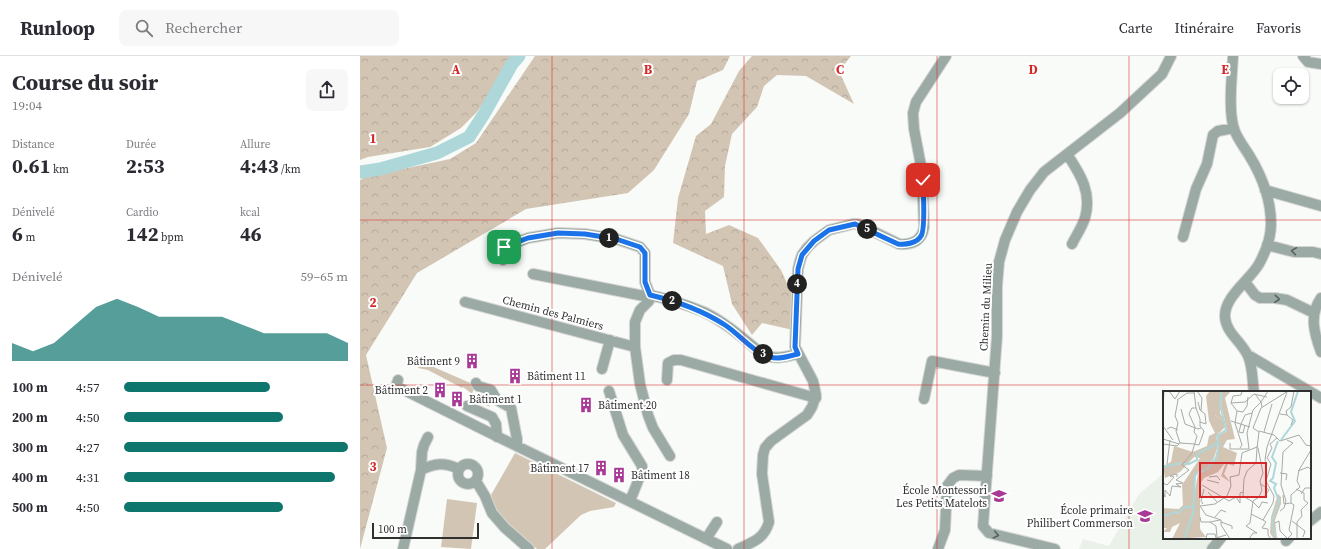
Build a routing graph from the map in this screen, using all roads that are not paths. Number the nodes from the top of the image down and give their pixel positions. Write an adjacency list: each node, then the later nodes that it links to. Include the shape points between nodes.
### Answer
1 (946, 56): 24 (street, via 916,102 913,114 922,171 923,235 912,242 898,244 855,224 829,230 814,241 802,255 798,269 795,347)
2 (1171, 56): 7 (street, Chemin du Milieu, via 1162,74 1120,113)
3 (1233, 56): 6 (street)
4 (1303, 56): 5 (street, via 1308,62)
5 (1321, 64)
6 (1234, 128): 8 (street); 10 (street, via 1218,131 1213,135 1207,164 1196,189)
7 (1068, 154): 11 (street, via 1087,192 1085,219); 27 (street, Chemin du Milieu, via 1044,172 1030,190 1005,240 999,262 997,286)
8 (1266, 190): 9 (street); 12 (street, via 1271,225)
9 (1321, 206)
10 (1182, 237)
11 (1072, 244)
12 (1267, 245): 13 (street, one-way to 12, via 1294,252); 16 (street, via 1258,265)
13 (1321, 254)
14 (503, 260): 17 (street, via 504,247 528,238 558,233 616,239 640,247 645,253 645,282)
15 (533, 274): 17 (street)
16 (1245, 282): 20 (street, one-way to 20, via 1260,298 1287,300); 25 (street, via 1230,299 1225,317 1228,327)
17 (650, 296): 22 (street, via 635,322); 24 (street, via 704,312 769,357)
18 (1321, 298): 20 (street)
19 (465, 302): 21 (street, Chemin des Palmiers)
20 (1314, 313): 23 (street, via 1314,334)
21 (610, 340): 22 (street, Chemin des Palmiers); 26 (street)
22 (635, 347): 42 (street, via 648,416 652,428)
23 (1321, 352)
24 (798, 354): 35 (street, via 812,381)
25 (1248, 356): 32 (street); 33 (street)
26 (602, 369)
27 (995, 373): 36 (street, via 932,361); 45 (street, Chemin du Milieu)
28 (398, 380): 40 (street, via 396,386)
29 (667, 380): 35 (street, via 668,362 681,360)
30 (476, 383): 41 (street, via 491,390 497,400 511,408)
31 (609, 391): 47 (street, via 607,403 642,466)
32 (1254, 391)
33 (1309, 391)
34 (1311, 392): 37 (street)
35 (816, 398): 56 (street, via 807,414 765,448 762,474 769,522 761,537)
36 (924, 398)
37 (1321, 398)
38 (466, 406): 40 (street, via 492,417 496,424)
39 (428, 437): 44 (street, via 422,452)
40 (497, 437): 41 (street)
41 (517, 446): 47 (street)
42 (670, 456)
43 (459, 469): 44 (street, via 441,463); 46 (street, via 459,478 462,482 472,484); 46 (street, via 467,463 472,464 479,472)
44 (421, 470): 53 (street)
45 (987, 476): 57 (street, via 959,475 947,486 945,530); 58 (street, Chemin du Milieu, one-way to 58, via 983,526 986,531)
46 (476, 481): 54 (street, via 492,513)
47 (630, 501): 51 (street)
48 (1321, 512): 49 (street)
49 (1311, 520)
50 (717, 522): 51 (street)
51 (706, 539): 55 (street)
52 (1220, 539): 59 (street)
53 (403, 549)
54 (529, 549)
55 (727, 549)
56 (738, 549)
57 (938, 549)
58 (1055, 549)
59 (1212, 549)

